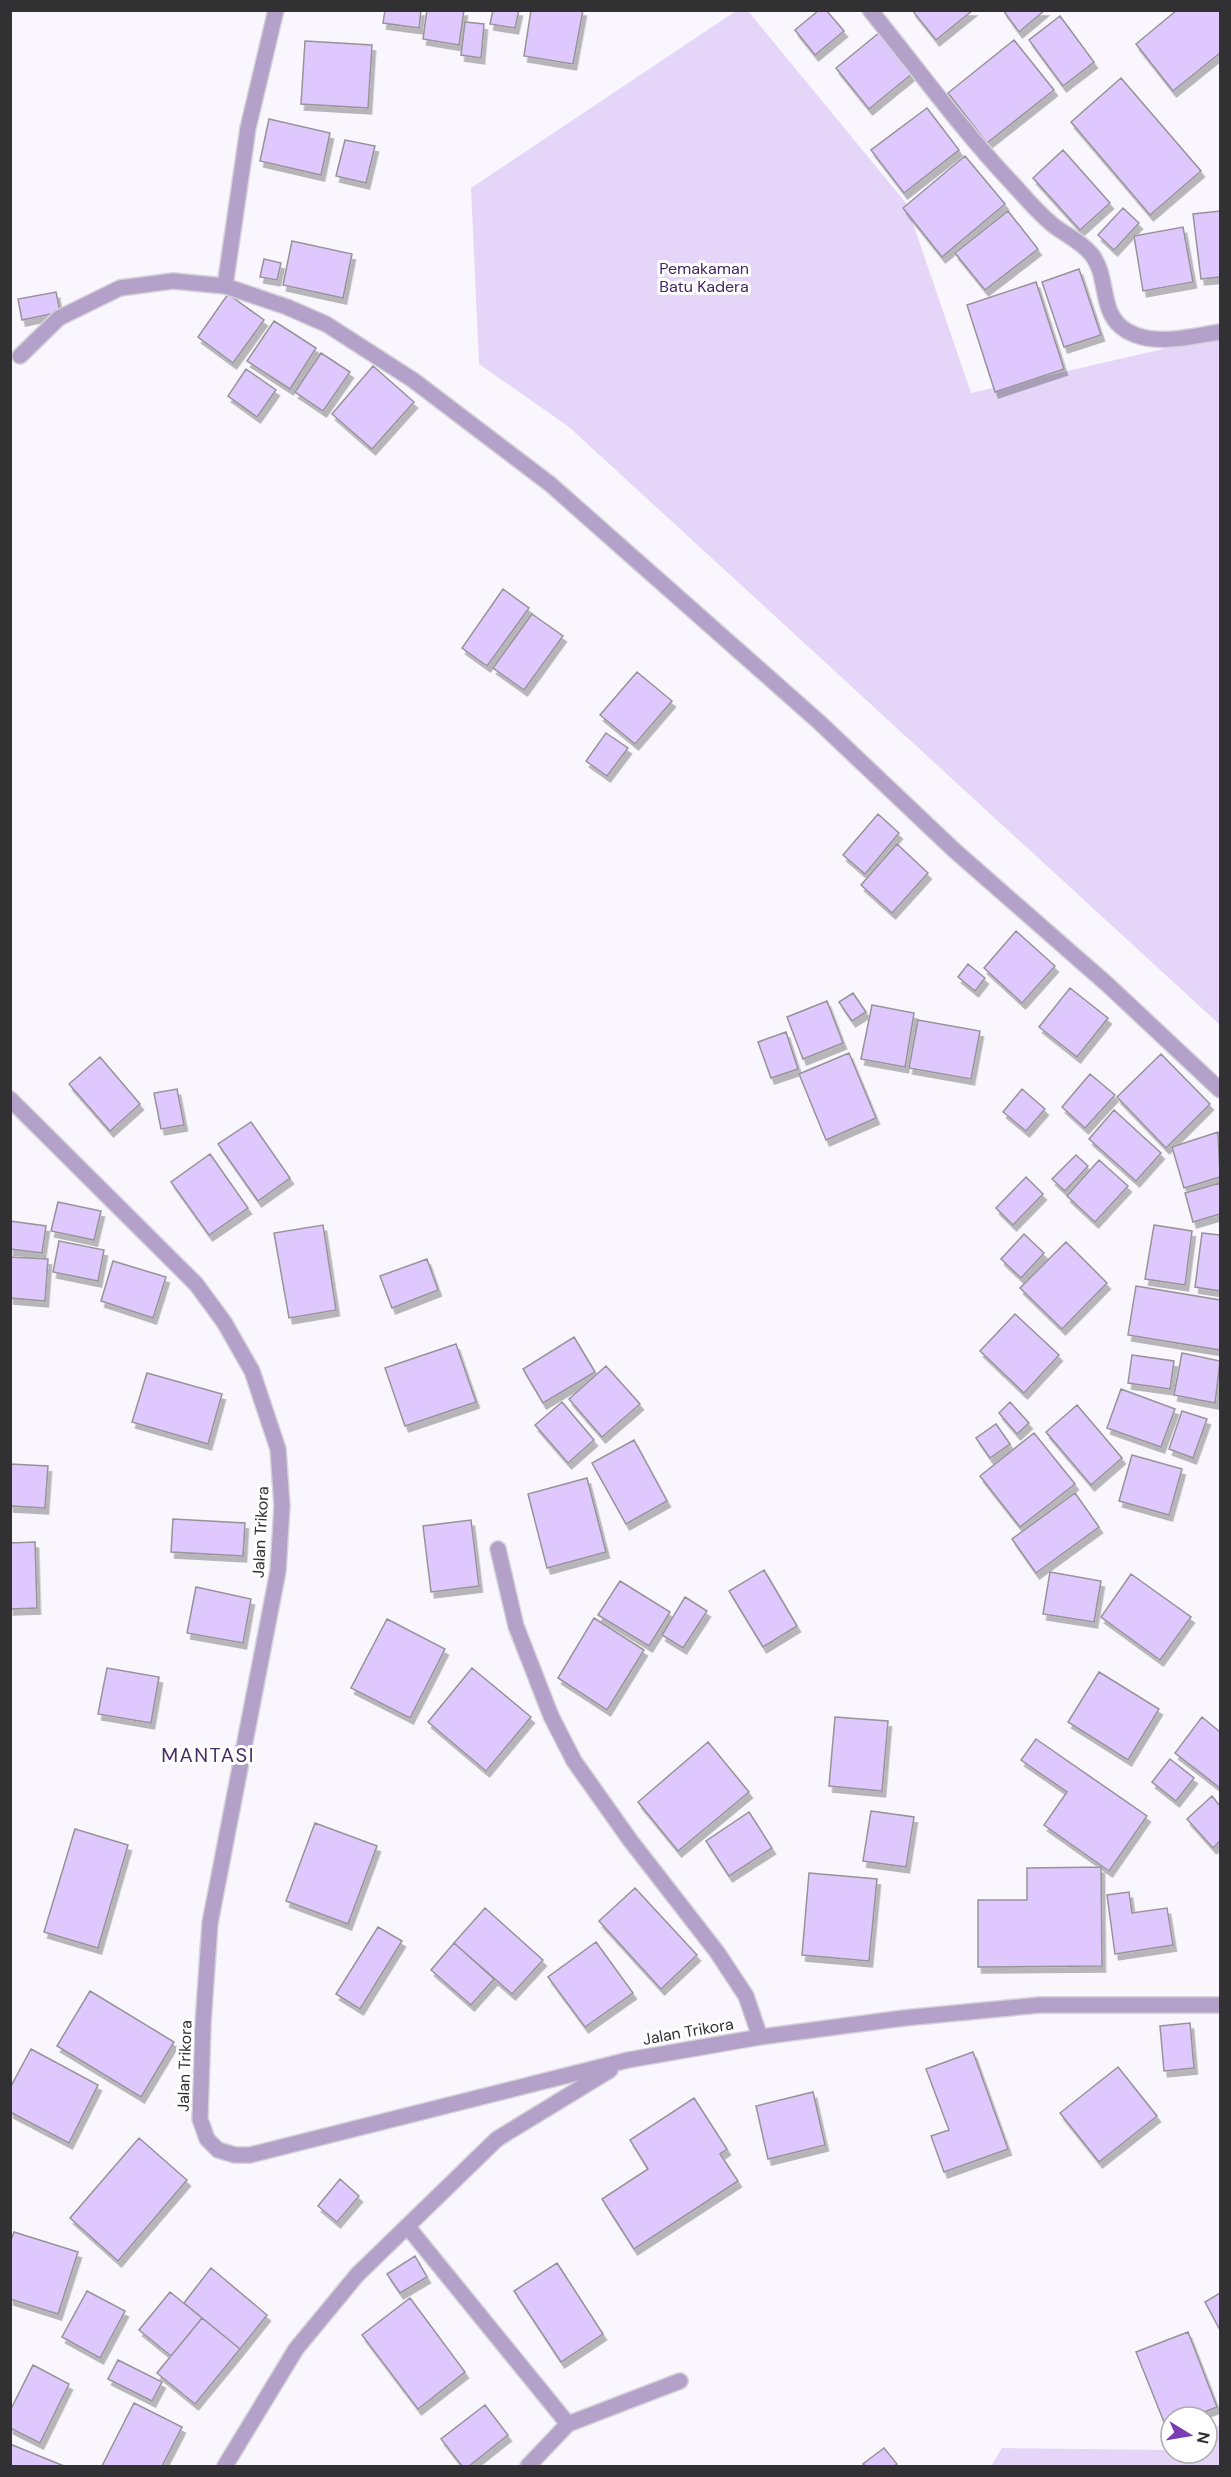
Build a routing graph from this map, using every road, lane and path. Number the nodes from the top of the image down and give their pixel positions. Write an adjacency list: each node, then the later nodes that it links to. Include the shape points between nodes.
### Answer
1 (276, 10): 3 (street, via 248,128)
2 (870, 10): 4 (street, via 1010,181 1053,225 1083,243 1096,261 1116,323 1128,332 1160,340)
3 (225, 286): 5 (street, via 173,281 120,288 59,318); 6 (street, via 326,324 413,380 550,484 819,722 954,850)
4 (1221, 332)
5 (20, 356)
6 (1221, 1090)
7 (12, 1103): 11 (street, Jalan Trikora, via 196,1284 252,1371 278,1449 282,1506 278,1571 210,1923 201,2119 207,2139 218,2150 250,2155)
8 (498, 1549): 10 (street, via 516,1626 551,1716 574,1761 717,1952 746,1996)
9 (1221, 2005): 10 (street, Jalan Trikora, via 1040,2005)
10 (760, 2037): 11 (street, Jalan Trikora)
11 (628, 2060): 12 (street, via 497,2139)
12 (407, 2226): 14 (street); 15 (street, via 357,2275 296,2349)
13 (680, 2381): 14 (street)
14 (568, 2424): 16 (street)
15 (225, 2466)
16 (528, 2466)

